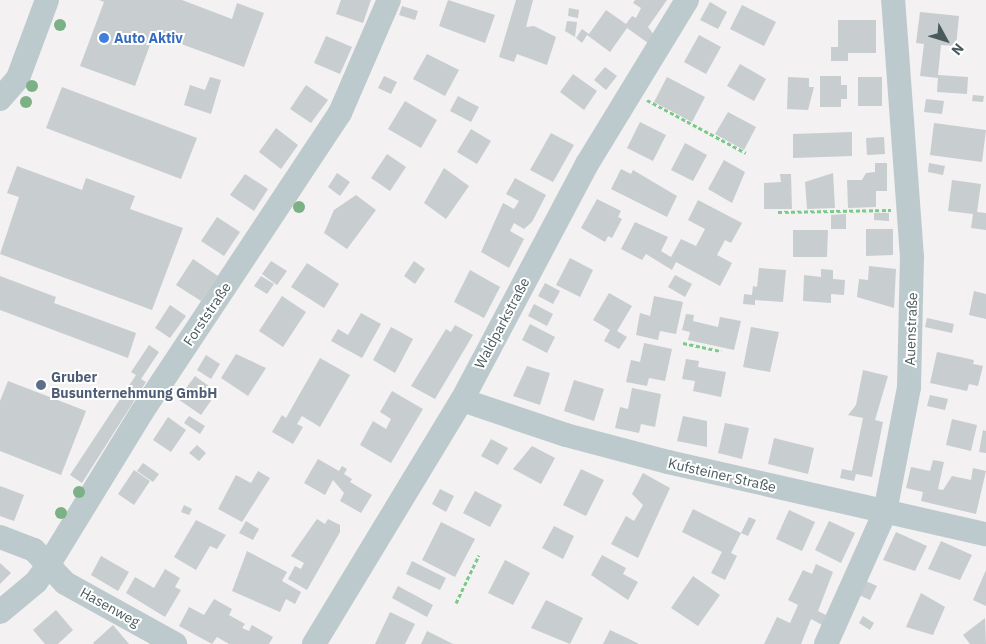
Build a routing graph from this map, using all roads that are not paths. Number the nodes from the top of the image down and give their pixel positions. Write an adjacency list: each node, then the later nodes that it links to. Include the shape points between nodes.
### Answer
1 (47, 0): 5 (street, via 18,78)
2 (389, 0): 10 (street, Forststraße, via 340,113 142,412)
3 (687, 0): 6 (street, Waldparkstraße, via 587,164)
4 (893, 0): 7 (street, Auenstraße, via 914,313 909,387)
5 (0, 99)
6 (462, 400): 7 (street, Kufsteiner Straße, via 590,442); 13 (street, Waldparkstraße)
7 (885, 512): 8 (street, Kufsteiner Straße); 14 (street, Auenstraße)
8 (986, 534)
9 (0, 537): 10 (street, Hasenweg, via 34,550)
10 (47, 567): 11 (street, Forststraße, via 36,582); 12 (street, Hasenweg, via 65,582)
11 (0, 612)
12 (175, 644)
13 (314, 644)
14 (826, 644)

